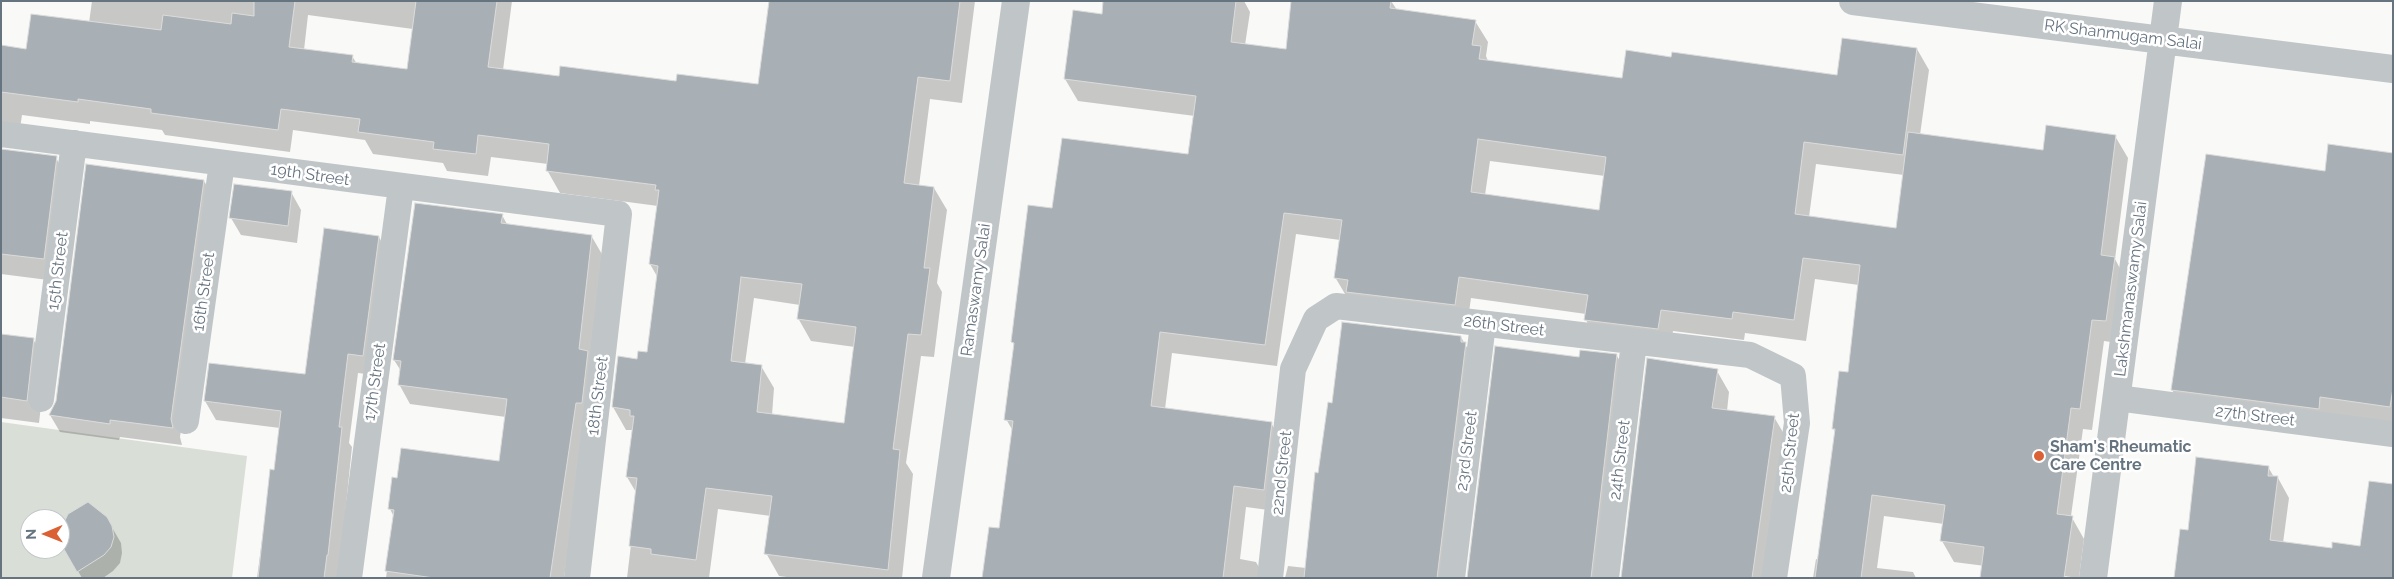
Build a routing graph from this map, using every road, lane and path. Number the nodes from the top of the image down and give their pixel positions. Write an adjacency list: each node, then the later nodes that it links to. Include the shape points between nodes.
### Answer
1 (1016, 1): 21 (street, Ramaswamy Salai)
2 (1853, 1): 4 (street, RK Shanmugam Salai)
3 (2168, 1): 4 (street, Lakshmanaswamy Salai)
4 (2163, 39): 5 (street, RK Shanmugam Salai); 15 (street, Lakshmanaswamy Salai)
5 (2393, 69)
6 (1, 134): 7 (street, 19th Street)
7 (74, 143): 8 (street, 19th Street); 16 (street, 15th Street)
8 (222, 163): 9 (street, 19th Street); 17 (street, 16th Street)
9 (401, 187): 10 (street, 19th Street); 19 (street, 17th Street)
10 (619, 214): 20 (street, 18th Street)
11 (1483, 324): 12 (street, 26th Street); 14 (street, 26th Street, via 1336,306 1316,318); 23 (street, 23rd Street)
12 (1634, 342): 13 (street, 26th Street); 24 (street, 24th Street)
13 (1750, 355): 25 (street, 25th Street, via 1793,376 1797,422)
14 (1293, 369): 22 (street, 22nd Street)
15 (2116, 398): 18 (street, 27th Street); 26 (street, Lakshmanaswamy Salai)
16 (41, 399)
17 (186, 421)
18 (2393, 434)
19 (349, 578)
20 (577, 578)
21 (936, 578)
22 (1270, 578)
23 (1452, 578)
24 (1606, 578)
25 (1774, 578)
26 (2093, 578)

